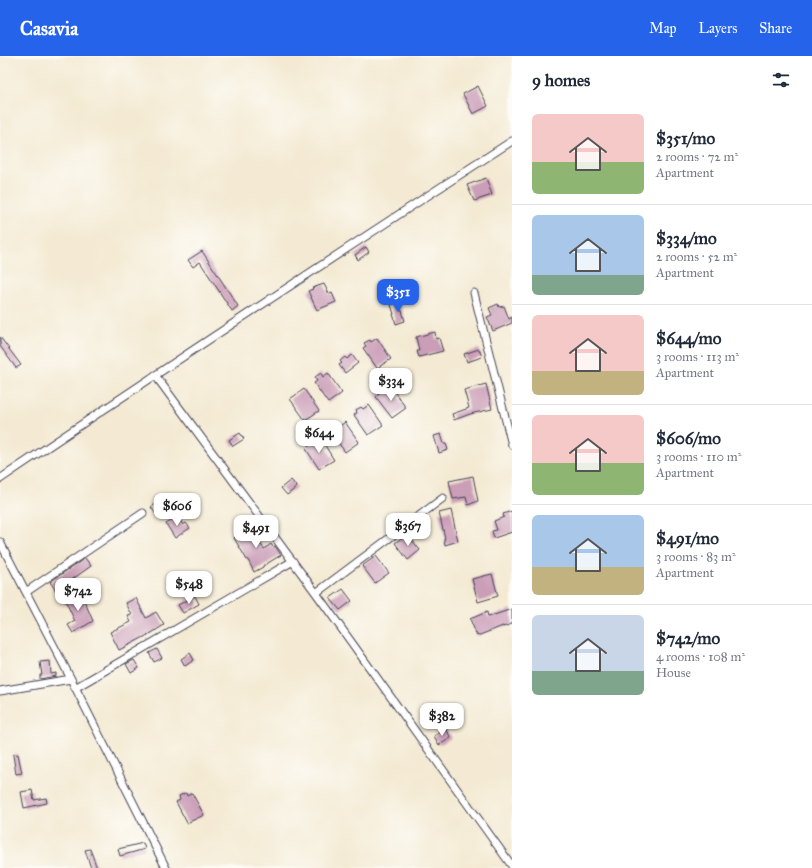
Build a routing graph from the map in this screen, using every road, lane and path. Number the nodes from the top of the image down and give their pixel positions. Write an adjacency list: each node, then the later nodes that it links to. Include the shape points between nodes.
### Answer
1 (512, 142): 3 (street)
2 (474, 293): 4 (street)
3 (155, 376): 5 (street); 9 (street)
4 (512, 446)
5 (0, 479)
6 (443, 498): 11 (street)
7 (143, 513): 10 (street)
8 (0, 542): 10 (street)
9 (293, 561): 11 (street); 13 (street)
10 (26, 592): 12 (street)
11 (316, 592): 15 (street)
12 (71, 679): 13 (street); 14 (street)
13 (75, 688): 16 (street)
14 (0, 691)
15 (512, 866)
16 (166, 868)

